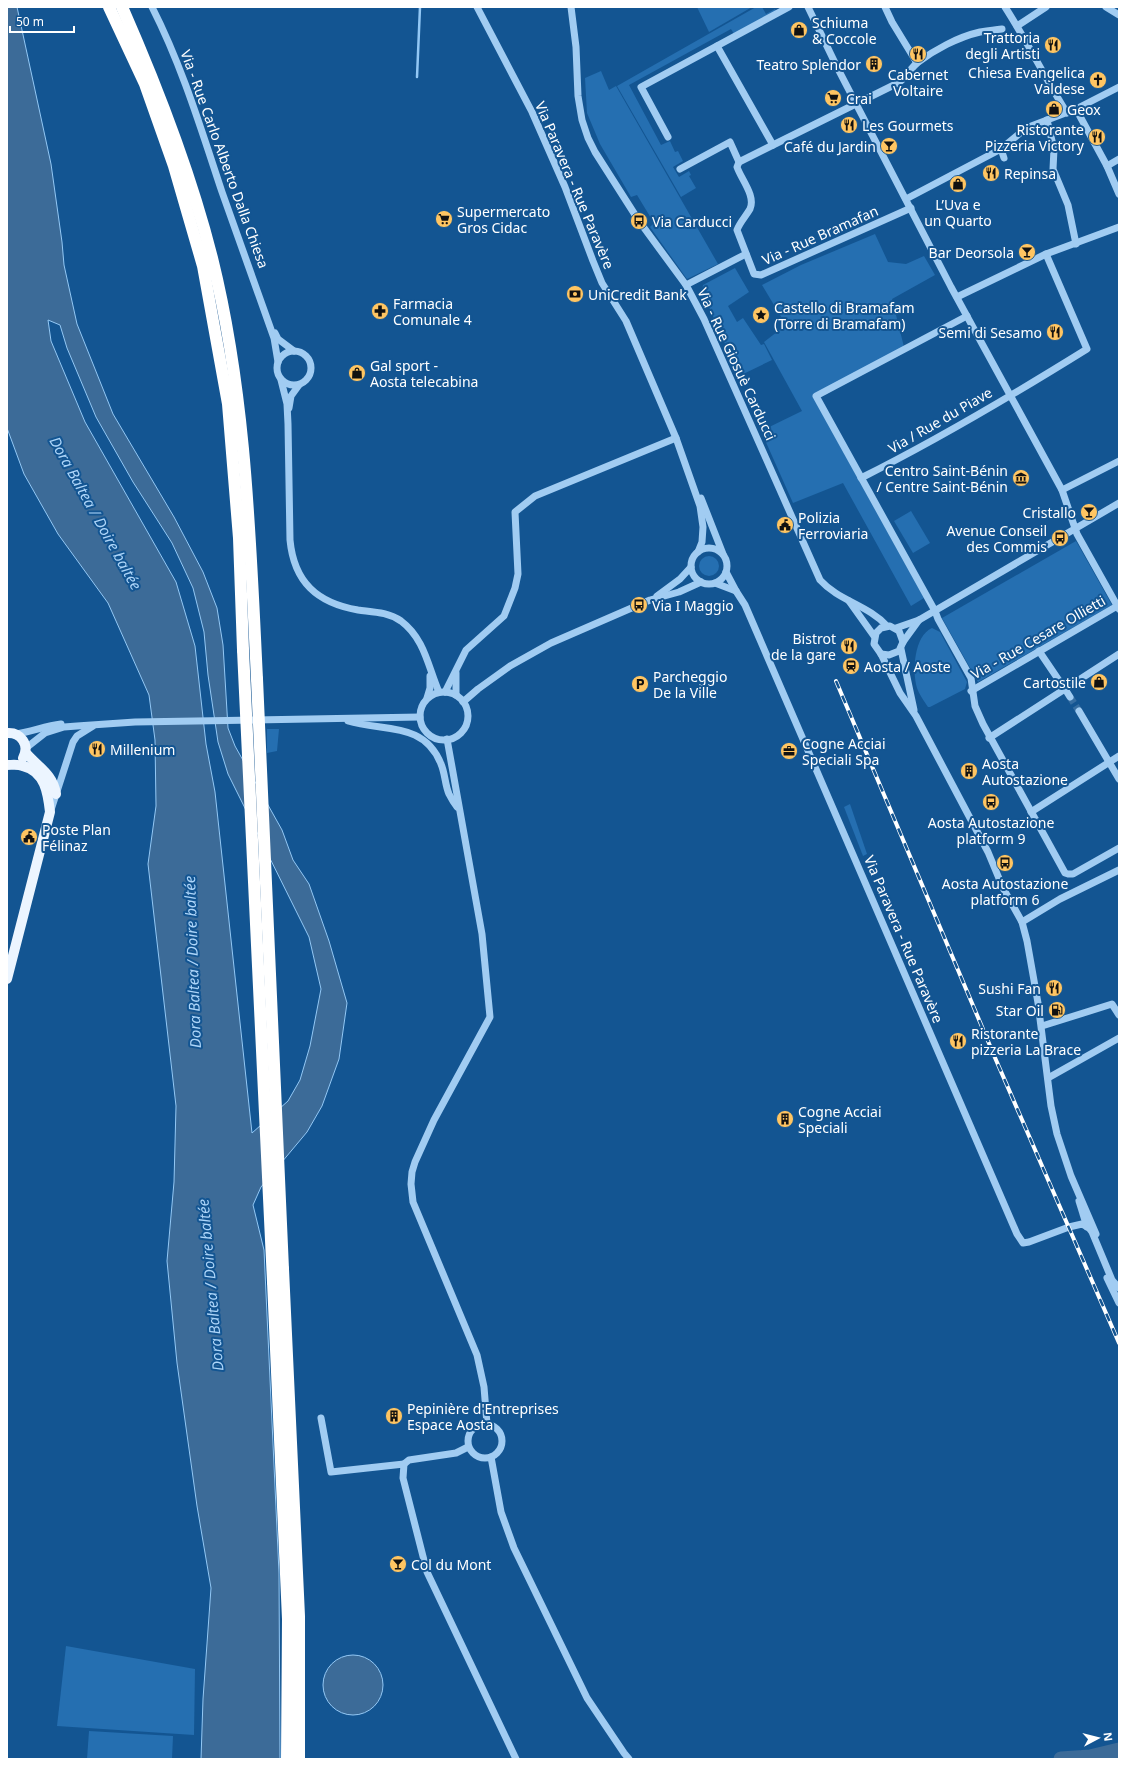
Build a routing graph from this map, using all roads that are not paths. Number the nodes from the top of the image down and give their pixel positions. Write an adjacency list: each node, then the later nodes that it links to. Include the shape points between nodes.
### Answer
1 (109, 7): 120 (highway, bridge, via 145,84 174,166 203,266 228,404 239,538 273,1282 287,1611)
2 (122, 7): 121 (highway, bridge, via 155,82 184,160 212,259 225,320 236,394 250,526 299,1616)
3 (152, 7): 39 (street, Via - Rue Carlo Alberto Dalla Chiesa, via 180,69)
4 (477, 7): 46 (street, Via Paravera - Rue Paravère, via 532,112 565,187 599,276 626,321)
5 (571, 7): 36 (street, Via - Rue Giosuè Carducci, via 578,96 582,120 595,152 639,221)
6 (789, 7): 14 (street)
7 (808, 7): 17 (street)
8 (885, 7): 15 (street)
9 (1004, 7): 13 (street)
10 (1046, 7): 13 (street)
11 (1106, 7): 12 (street)
12 (1119, 15)
13 (1010, 26): 15 (street, via 964,37 943,46); 19 (street)
14 (717, 46): 21 (street, via 641,87); 22 (street)
15 (917, 63): 17 (street, via 905,78)
16 (1119, 87): 18 (street)
17 (858, 104): 22 (street); 30 (street)
18 (1076, 109): 19 (street); 27 (street)
19 (1067, 113): 20 (street)
20 (1046, 120): 23 (street, via 1026,128); 33 (street, via 1054,149 1053,169 1068,205)
21 (668, 137)
22 (773, 145): 26 (street)
23 (1001, 149): 24 (street); 30 (street)
24 (1004, 158)
25 (1119, 158): 27 (street)
26 (739, 162): 28 (street, via 730,142); 34 (street, via 738,172 752,203 737,230)
27 (1107, 166): 29 (street)
28 (680, 169)
29 (1119, 194)
30 (906, 199): 31 (street)
31 (911, 208): 34 (street, Via - Rue Bramafan, via 761,275 754,274); 37 (street)
32 (1119, 227): 33 (street)
33 (1076, 244): 35 (street)
34 (746, 254): 36 (street, Via - Rue Bramafan)
35 (1046, 254): 37 (street, via 1012,273); 44 (street, Via / Rue du Piave, via 1087,349)
36 (686, 285): 61 (street, Via - Rue Giosuè Carducci, via 707,326 820,580 828,589)
37 (957, 297): 38 (street)
38 (967, 316): 44 (street); 48 (street, via 816,396)
39 (269, 322): 40 (street, via 278,339); 41 (street, via 277,346)
40 (294, 351): 41 (street, via 282,356); 43 (street, via 306,355 312,367 310,376)
41 (278, 362): 42 (street, via 277,371)
42 (282, 380): 43 (street, via 290,385); 45 (street)
43 (299, 385): 45 (street, via 291,396)
44 (1011, 395): 48 (street, Via / Rue du Piave); 50 (street)
45 (288, 424): 73 (street, via 290,540 297,571 310,588 328,601 341,606 378,612 402,621 423,646)
46 (676, 438): 49 (street, Via Paravera - Rue Paravère); 72 (street, via 535,496 516,512 518,574 515,588 504,616 466,650)
47 (1119, 461): 50 (street)
48 (861, 478): 63 (street)
49 (694, 484): 53 (street, Via Paravera - Rue Paravère, via 703,527); 54 (street, Via Paravera - Rue Paravère)
50 (1062, 490): 52 (street)
51 (1119, 503): 52 (street)
52 (1075, 529): 62 (street); 63 (street)
53 (698, 552): 54 (street, via 711,548); 55 (street)
54 (723, 554): 56 (street, via 727,563)
55 (691, 567): 57 (street, via 696,579); 60 (street, via 675,584)
56 (726, 572): 58 (street); 59 (street, Via Paravera - Rue Paravère)
57 (701, 582): 58 (street); 60 (street, via 679,592)
58 (715, 583): 59 (street)
59 (736, 591): 111 (street, Via Paravera - Rue Paravère, via 745,604 1023,1243)
60 (650, 600): 81 (street, via 551,643 510,666)
61 (849, 600): 65 (street, Via - Rue Giosuè Carducci, via 872,612); 67 (street)
62 (1118, 607): 69 (street, Via - Rue Cesare Ollietti)
63 (935, 611): 64 (street); 76 (street, via 971,678)
64 (919, 620): 66 (street); 68 (street)
65 (887, 626): 66 (street); 67 (street, via 878,629)
66 (896, 628): 68 (street, via 901,634)
67 (874, 636): 70 (street, via 875,648)
68 (902, 645): 70 (street, via 893,655); 83 (street)
69 (1039, 651): 74 (street); 76 (street, Via - Rue Cesare Ollietti)
70 (881, 654): 83 (street, via 900,693)
71 (1119, 654): 75 (street)
72 (458, 665): 77 (street); 78 (street)
73 (430, 672): 77 (street); 80 (street)
74 (1060, 682)
75 (1065, 688): 79 (street); 89 (street)
76 (972, 691): 89 (street, via 974,706)
77 (442, 692): 78 (street); 80 (street)
78 (456, 695): 81 (street)
79 (1070, 697)
80 (427, 698): 84 (street)
81 (463, 702): 90 (street, via 467,712 466,723 461,732)
82 (1080, 713): 93 (street)
83 (916, 716): 102 (street)
84 (420, 717): 85 (street); 90 (street, via 423,727 431,736)
85 (340, 719): 86 (street, bridge); 98 (street, via 363,726 411,732 422,739 433,749 441,763 448,793)
86 (137, 722): 87 (street); 88 (street, via 128,719 49,725 36,731)
87 (95, 725): 91 (street, via 53,730 39,736); 96 (street, via 77,736 73,742)
88 (11, 734): 91 (main road, via 23,739)
89 (990, 738): 99 (street)
90 (447, 739): 98 (street)
91 (26, 750): 94 (main road, via 19,762); 96 (main road, via 34,762 45,770)
92 (1119, 756): 93 (street)
93 (1108, 763): 95 (street); 99 (street)
94 (9, 765): 97 (main road, via 23,766 39,775 44,781)
95 (1119, 779)
96 (56, 794): 97 (street)
97 (50, 812): 103 (main road)
98 (459, 812): 116 (street, via 482,934 490,1017 434,1120 415,1162 411,1184 413,1202 477,1355 484,1386)
99 (1031, 812): 100 (street, via 1065,873 1073,874)
100 (1119, 848)
101 (1119, 870): 102 (street)
102 (1022, 922): 106 (street)
103 (9, 962): 104 (main road)
104 (7, 979)
105 (1119, 1015): 106 (street, via 1112,1004)
106 (1042, 1026): 108 (street)
107 (1119, 1038): 108 (street)
108 (1048, 1078): 109 (street, via 1057,1134)
109 (1072, 1176): 110 (street); 113 (street)
110 (1081, 1208): 111 (street); 112 (street)
111 (1079, 1224): 112 (street)
112 (1087, 1227): 113 (street, via 1092,1232 1112,1280); 114 (street)
113 (1119, 1287)
114 (1119, 1303)
115 (321, 1418): 119 (street, via 331,1472)
116 (487, 1424): 117 (street, via 480,1424 469,1433); 118 (street, via 497,1429 502,1439 500,1450)
117 (468, 1447): 118 (street, via 480,1458); 119 (street, via 456,1454 408,1460)
118 (491, 1457): 123 (street, via 502,1512 514,1548 587,1698)
119 (404, 1464): 122 (street, via 403,1478 427,1572)
120 (287, 1759)
121 (299, 1759)
122 (516, 1759)
123 (629, 1759)

